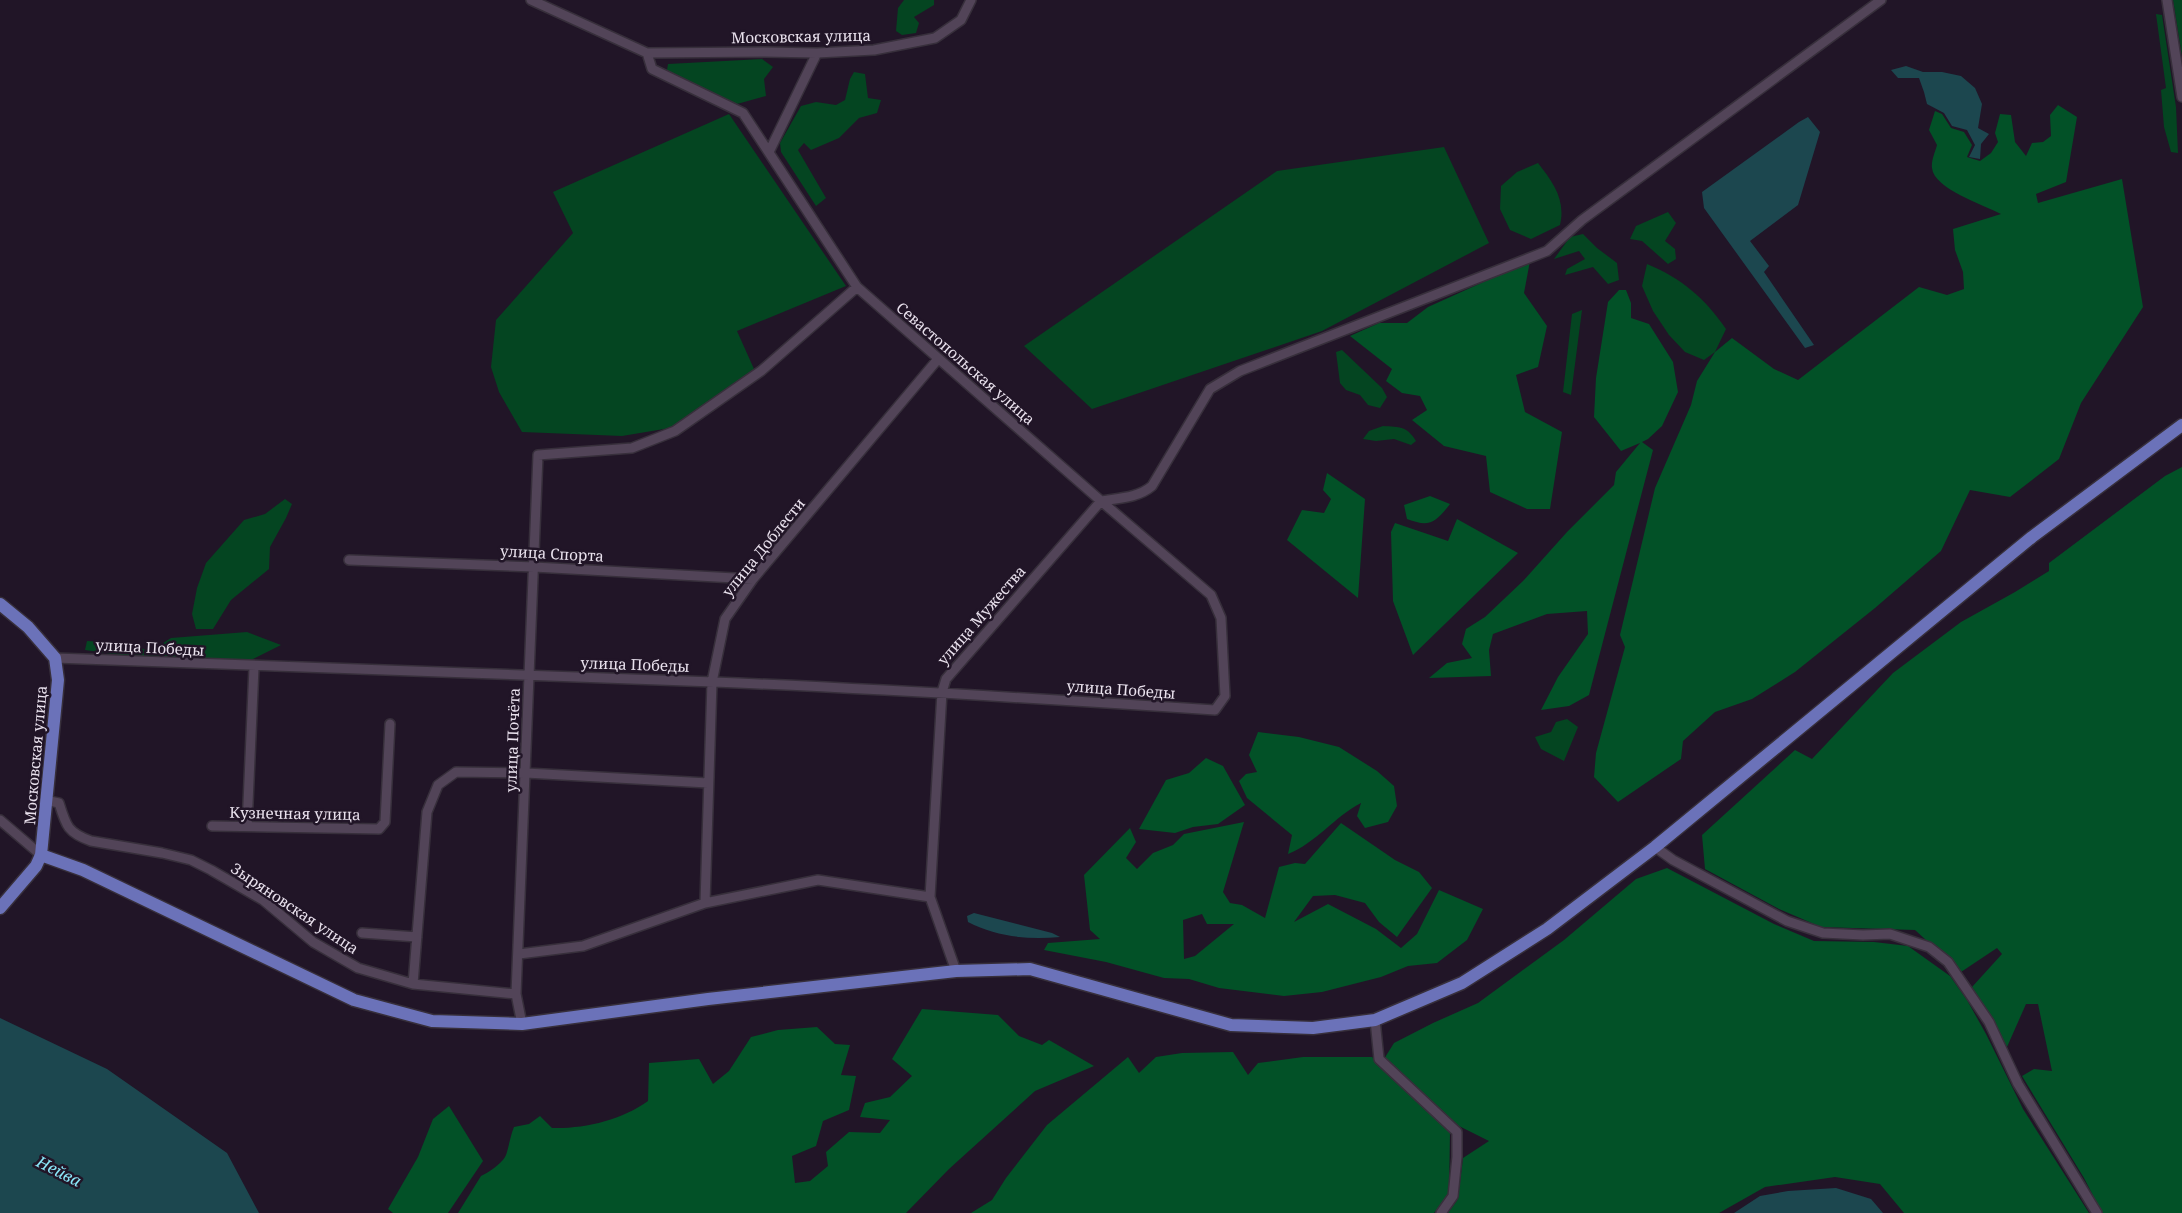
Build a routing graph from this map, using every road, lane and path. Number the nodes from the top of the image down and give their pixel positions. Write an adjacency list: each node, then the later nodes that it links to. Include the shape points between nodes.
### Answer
1 (531, 0): 5 (street)
2 (972, 0): 6 (street, Московская улица, via 961,21 935,38 874,50)
3 (1881, 0): 12 (street, via 1582,220 1547,250 1240,371 1210,389 1152,486 1135,496)
4 (2167, 0): 7 (street)
5 (648, 53): 6 (street, Московская улица); 8 (street, Севастопольская улица, via 652,69 743,113)
6 (817, 54): 8 (street)
7 (2182, 97)
8 (769, 152): 9 (street, Севастопольская улица)
9 (857, 287): 10 (street, Севастопольская улица); 14 (street, улица Почёта, via 761,371 675,431 632,448 538,456)
10 (938, 359): 12 (street, Севастопольская улица); 15 (street, улица Доблести)
11 (2182, 425): 30 (main road, via 2032,537)
12 (1101, 501): 21 (street, улица Мужества, via 946,679); 22 (street, Севастопольская улица, via 1211,595 1218,607 1225,696)
13 (349, 561): 14 (street, улица Спорта)
14 (534, 567): 15 (street, улица Спорта); 19 (street, улица Почёта)
15 (753, 579): 20 (street, улица Доблести, via 725,619)
16 (0, 604): 17 (main road, via 28,627)
17 (55, 658): 18 (street, улица Победы); 26 (main road, Московская улица, via 58,680)
18 (254, 667): 19 (street, улица Победы); 29 (street)
19 (530, 676): 20 (street, улица Победы); 24 (street, улица Почёта)
20 (712, 682): 21 (street, улица Победы); 25 (street, улица Доблести)
21 (942, 692): 22 (street, улица Победы); 32 (street, улица Мужества)
22 (1215, 710)
23 (390, 724): 29 (street, Кузнечная улица, via 385,822 378,829)
24 (526, 773): 25 (street); 36 (street, via 456,772 438,785 428,813); 37 (street, улица Почёта)
25 (708, 783): 33 (street, улица Доблести)
26 (45, 800): 31 (main road, Московская улица); 39 (street, Зыряновская улица, via 59,803 68,828 75,835 190,860 263,900 313,942 358,968)
27 (0, 820): 31 (street)
28 (212, 826): 29 (street, Кузнечная улица)
29 (248, 826)
30 (1655, 847): 41 (main road, via 1548,929 1462,983); 44 (street, via 1672,860 1787,921 1823,933 1890,934 1929,947 1948,962 1989,1022 2018,1084)
31 (41, 855): 34 (main road); 42 (main road, via 83,870 354,1000 432,1021)
32 (930, 897): 33 (street, via 818,880); 38 (street, улица Мужества)
33 (705, 903): 37 (street, via 583,946)
34 (0, 908)
35 (362, 933): 36 (street, Зыряновская улица)
36 (417, 937): 39 (street)
37 (519, 954): 40 (street, улица Почёта)
38 (956, 971): 41 (main road, via 1030,969 1230,1025 1313,1028); 42 (main road)
39 (413, 984): 40 (street, Зыряновская улица)
40 (516, 994): 42 (street, улица Почёта)
41 (1375, 1020): 43 (street, via 1379,1059 1457,1132 1454,1196)
42 (522, 1024)
43 (1441, 1213)
44 (2097, 1213)

